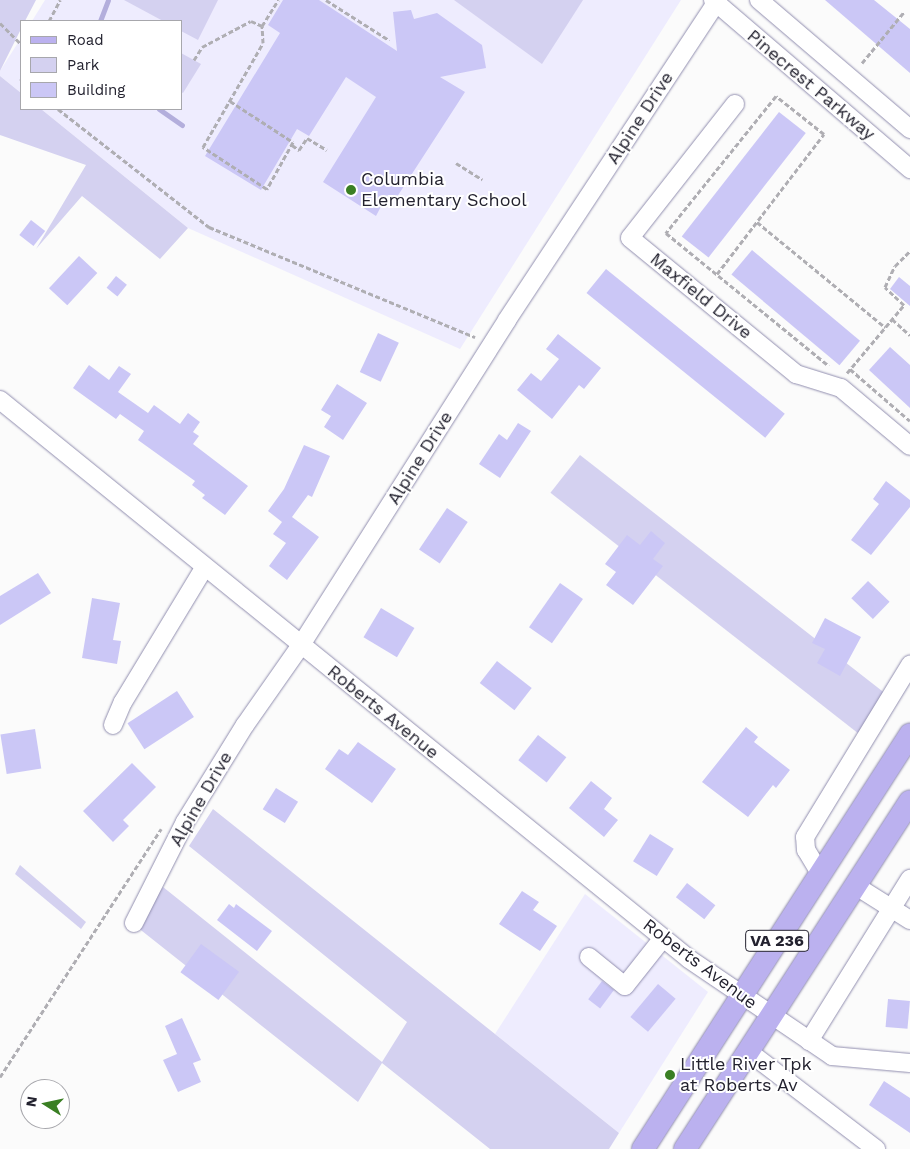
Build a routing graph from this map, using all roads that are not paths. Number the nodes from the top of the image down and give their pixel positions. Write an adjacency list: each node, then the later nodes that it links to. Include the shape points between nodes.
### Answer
1 (759, 0): 4 (street, Pinecrest Parkway)
2 (715, 1): 5 (street, Pinecrest Parkway); 9 (street, Alpine Drive, via 496,337)
3 (735, 104): 7 (street, Maxfield Drive, via 630,238 796,374 841,388)
4 (910, 129)
5 (910, 169)
6 (0, 400): 8 (street, Roberts Avenue)
7 (910, 446)
8 (204, 568): 9 (street, Roberts Avenue); 11 (street, via 123,702)
9 (301, 645): 19 (street, Alpine Drive, via 245,725 185,822); 20 (street, Roberts Avenue)
10 (910, 665): 14 (street, via 805,837 806,850)
11 (113, 725)
12 (910, 734): 14 (main road, VA 236)
13 (910, 801): 16 (main road, VA 236)
14 (820, 873): 22 (main road, VA 236)
15 (910, 879): 17 (street)
16 (856, 886): 17 (street); 23 (main road, VA 236)
17 (891, 908): 18 (street); 24 (street)
18 (910, 920)
19 (134, 923)
20 (663, 938): 21 (street, via 625,986); 22 (street, Roberts Avenue)
21 (589, 957)
22 (742, 996): 23 (street, Roberts Avenue); 27 (main road, VA 236)
23 (772, 1017): 24 (street, Roberts Avenue); 25 (main road, VA 236)
24 (809, 1041): 26 (street, Roberts Avenue, via 832,1056)
25 (749, 1052): 28 (main road, VA 236); 29 (street)
26 (910, 1063)
27 (643, 1149)
28 (685, 1149)
29 (876, 1149)

